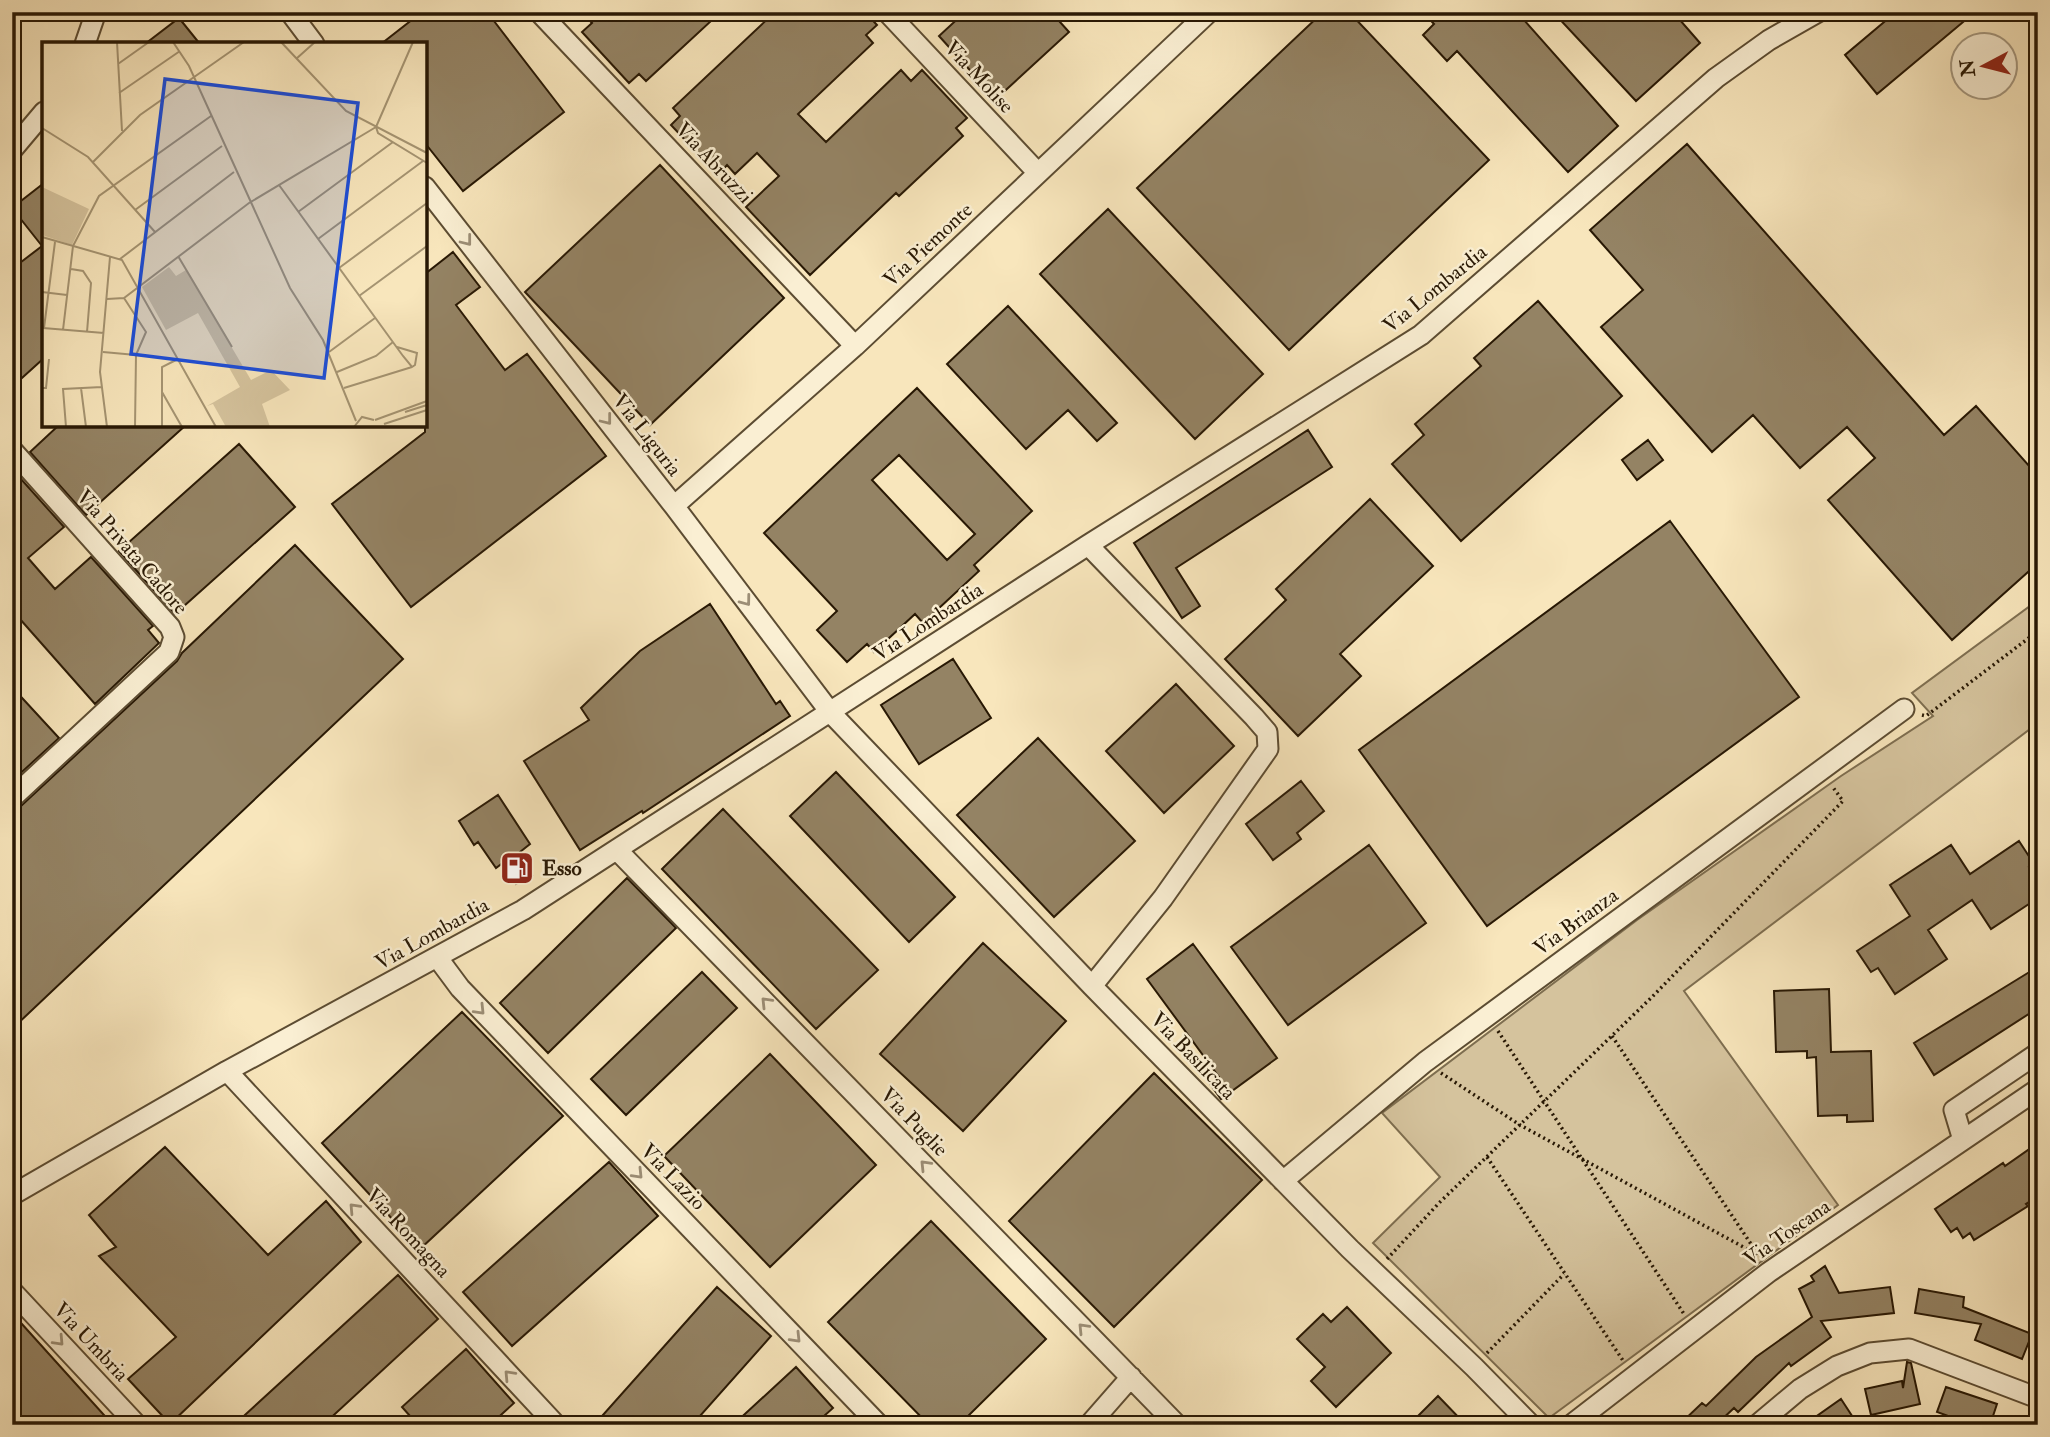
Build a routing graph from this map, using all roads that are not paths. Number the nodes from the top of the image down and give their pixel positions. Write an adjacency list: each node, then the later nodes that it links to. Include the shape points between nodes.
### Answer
1 (96, 12): 7 (street)
2 (290, 12): 8 (street)
3 (539, 12): 13 (street, Via Abruzzi)
4 (887, 12): 11 (street, Via Molise)
5 (1209, 12): 11 (street, Via Piemonte)
6 (1818, 12): 16 (street, Via Lombardia, via 1716,78 1421,335)
7 (86, 42)
8 (312, 42)
9 (42, 114): 10 (street)
10 (12, 150)
11 (1038, 173): 13 (street, Via Piemonte)
12 (427, 190): 15 (street, Via Liguria, one-way to 15)
13 (855, 346): 15 (street, Via Piemonte)
14 (12, 450): 19 (street, Via Privata Cadore, via 170,627 174,637 169,652)
15 (674, 506): 18 (street, Via Liguria, one-way to 18)
16 (1088, 545): 18 (street, Via Lombardia); 22 (street, via 1261,724 1267,732 1268,749 1163,898)
17 (1903, 709): 27 (street, Via Brianza, via 1425,1062)
18 (830, 712): 20 (street, Via Lombardia); 22 (street, Via Basilicata)
19 (12, 798)
20 (617, 850): 21 (street, Via Lombardia, via 523,910); 30 (street, Via Puglie, one-way to 20)
21 (437, 957): 24 (street, Via Lombardia); 34 (street, Via Lazio, one-way to 34, via 460,988)
22 (1092, 986): 27 (street, Via Basilicata)
23 (2038, 1053): 26 (street, via 1954,1110)
24 (227, 1071): 28 (street, Via Lombardia); 33 (street, Via Romagna, one-way to 24)
25 (2038, 1089): 26 (street, Via Toscana)
26 (1963, 1140): 38 (street, Via Toscana, via 1769,1272)
27 (1283, 1181): 37 (street, Via Basilicata)
28 (12, 1195)
29 (12, 1291): 32 (street, Via Umbria, one-way to 32)
30 (1131, 1377): 35 (street); 36 (street, Via Puglie)
31 (2038, 1398): 39 (street, via 1909,1349 1870,1353 1837,1366)
32 (137, 1425)
33 (556, 1425)
34 (879, 1425)
35 (1089, 1425)
36 (1177, 1425)
37 (1531, 1425)
38 (1571, 1425)
39 (1757, 1425)

